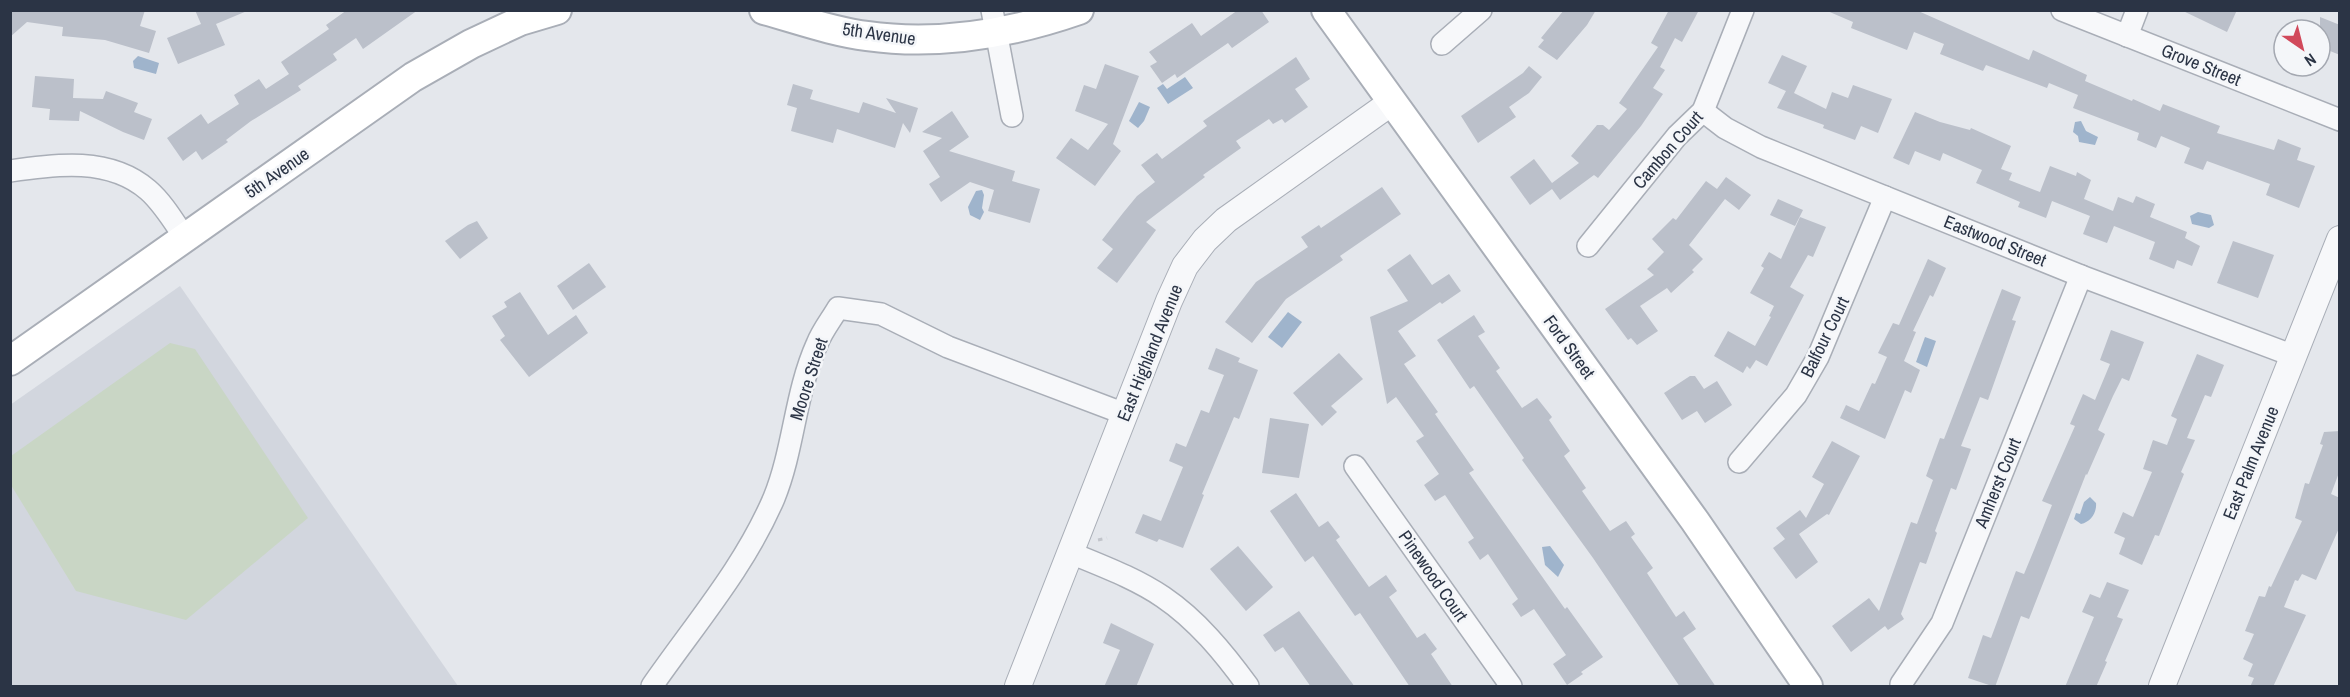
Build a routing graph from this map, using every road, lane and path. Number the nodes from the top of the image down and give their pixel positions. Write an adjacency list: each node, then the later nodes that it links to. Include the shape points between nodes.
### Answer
1 (557, 10): 18 (main road, 5th Avenue, via 481,39 413,77)
2 (764, 10): 9 (main road, 5th Avenue, via 865,36 934,41)
3 (1079, 10): 9 (main road, 5th Avenue, via 1044,22)
4 (1326, 10): 12 (main road, Ford Street)
5 (1481, 10): 11 (street)
6 (1743, 10): 13 (street, Cambon Court)
7 (2062, 10): 10 (street, Grove Street)
8 (2138, 10): 10 (street)
9 (994, 22): 14 (street)
10 (2127, 36): 15 (street, Grove Street)
11 (1442, 44)
12 (1392, 102): 24 (street, East Highland Avenue, via 1226,220 1205,240 1181,275); 35 (main road, Ford Street, via 1695,520)
13 (1703, 111): 17 (street, Eastwood Street, via 1761,147); 20 (street, Cambon Court, via 1677,136)
14 (1012, 116)
15 (2340, 120)
16 (10, 171): 18 (street, via 51,164 93,165 123,175 148,189)
17 (1885, 197): 21 (street, Eastwood Street); 25 (street, Balfour Court, via 1818,357 1796,395)
18 (185, 238): 23 (main road, 5th Avenue)
19 (2340, 239): 22 (street, East Palm Avenue)
20 (1588, 246)
21 (2081, 276): 22 (street, Eastwood Street); 30 (street, Amherst Court, via 1942,623)
22 (2294, 356): 36 (street, East Palm Avenue)
23 (10, 361)
24 (1125, 414): 29 (street, East Highland Avenue); 31 (street, Moore Street, via 948,347 881,314 838,308 817,343 775,496 758,531 743,559)
25 (1739, 462)
26 (1355, 466): 34 (street, Pinewood Court)
27 (1107, 538): 28 (path)
28 (1096, 541)
29 (1071, 553): 32 (street, East Highland Avenue); 33 (street, via 1162,597 1193,621 1227,657)
30 (1901, 684)
31 (652, 687)
32 (1018, 687)
33 (1248, 687)
34 (1511, 687)
35 (1808, 687)
36 (2163, 687)

